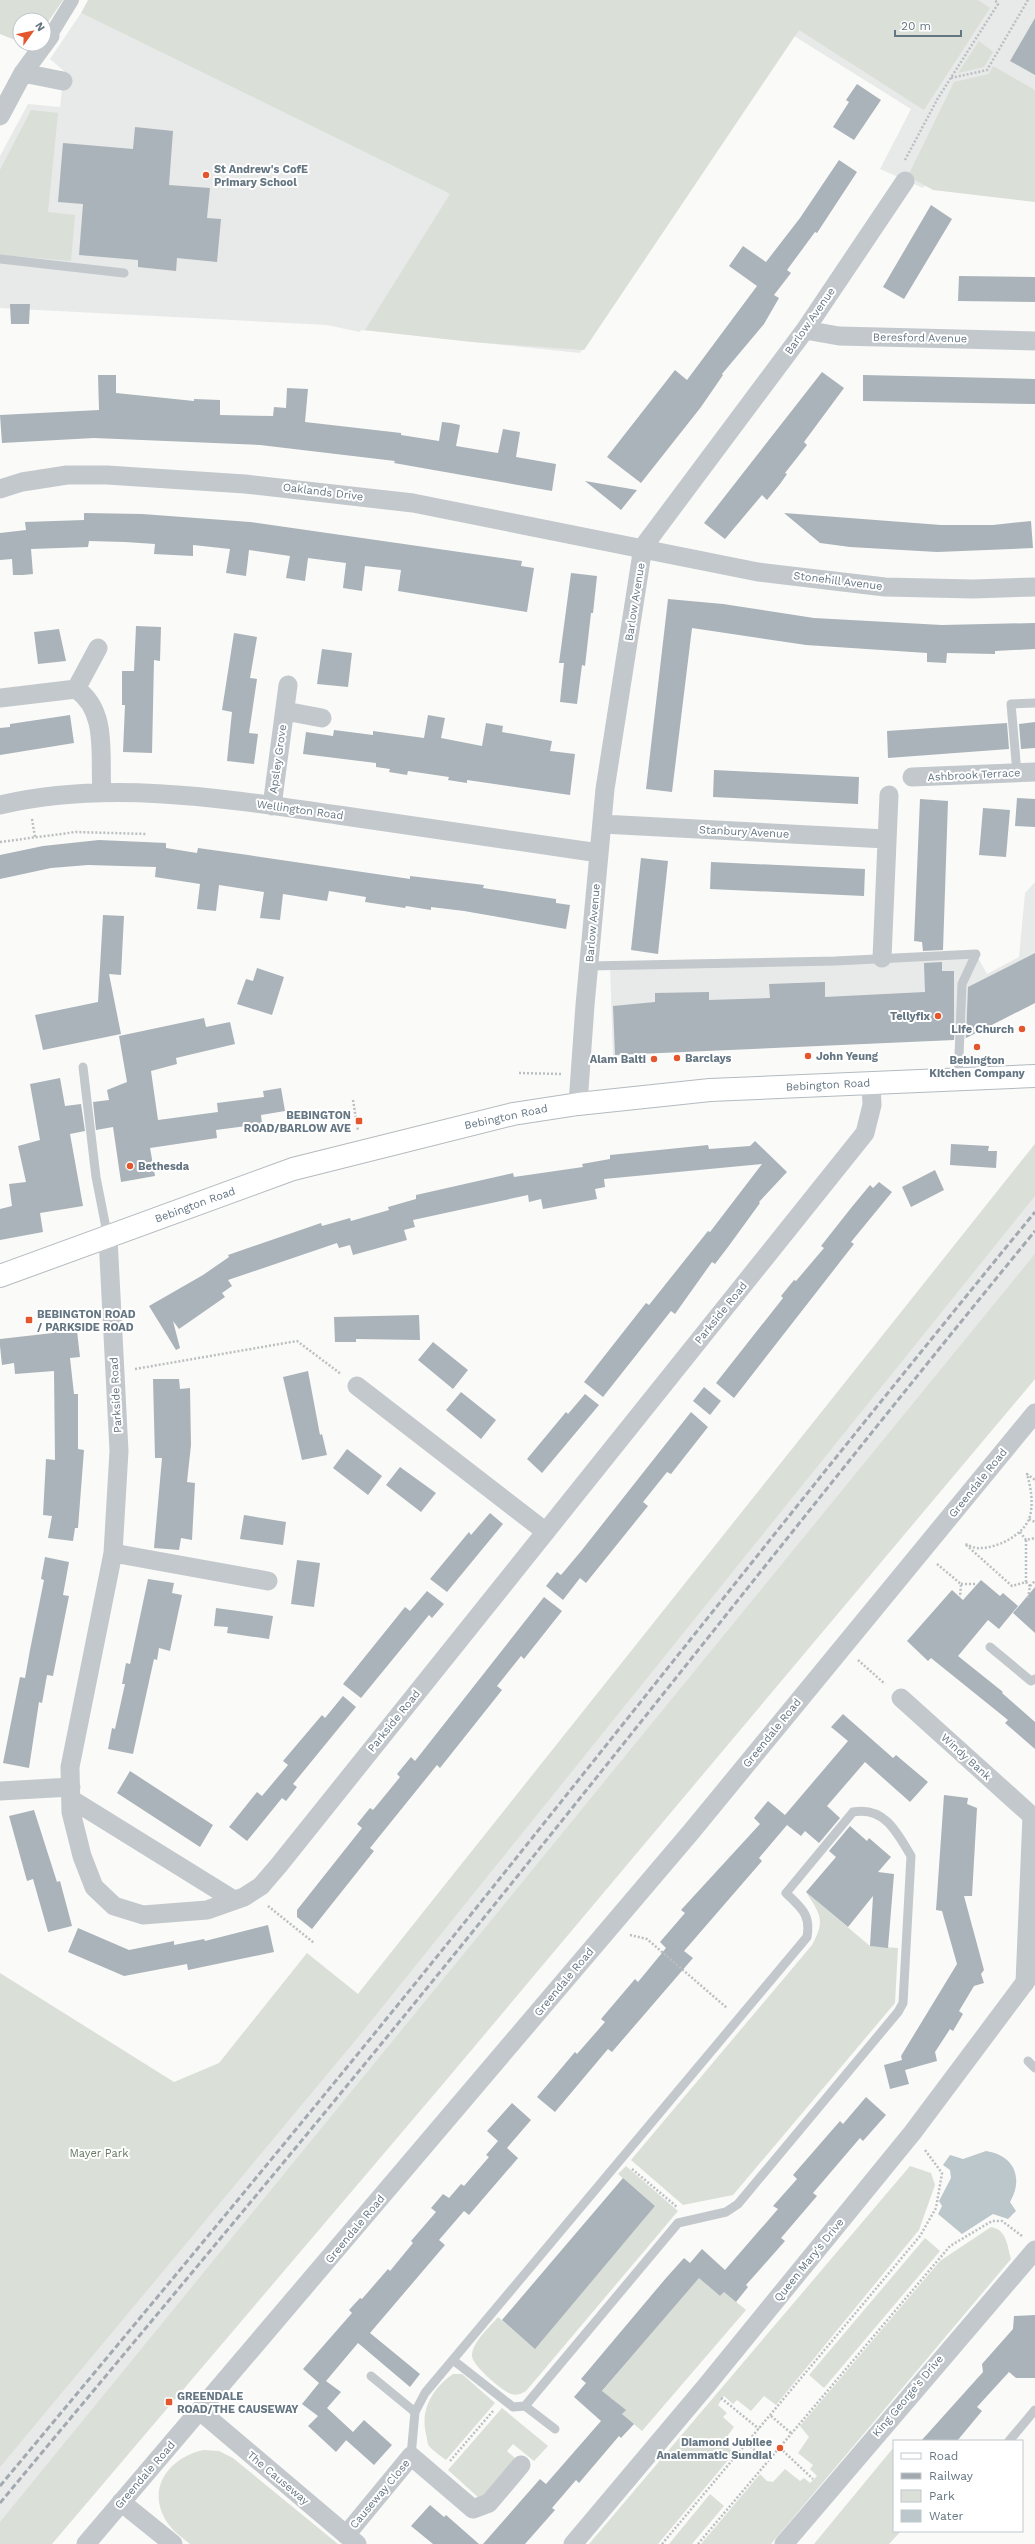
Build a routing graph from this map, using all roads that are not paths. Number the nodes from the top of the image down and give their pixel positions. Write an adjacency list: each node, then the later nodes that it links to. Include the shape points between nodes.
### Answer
1 (72, 0): 2 (street)
2 (52, 33)
3 (38, 52): 4 (street)
4 (23, 73): 5 (street); 6 (street)
5 (63, 81)
6 (0, 116)
7 (905, 181): 10 (street, Barlow Avenue)
8 (0, 258): 9 (lane)
9 (124, 273)
10 (805, 330): 11 (street, Beresford Avenue, via 839,336); 13 (street, Barlow Avenue)
11 (1035, 341)
12 (0, 489): 13 (street, Oaklands Drive, via 22,482 67,475 107,475 245,484 413,503)
13 (643, 547): 14 (street, Stonehill Avenue, via 758,572 885,587); 28 (street, Barlow Avenue, via 605,789)
14 (1035, 587)
15 (98, 648): 17 (street)
16 (288, 685): 20 (street, Apsley Grove)
17 (76, 689): 18 (street); 24 (street, via 85,695 98,719)
18 (0, 698)
19 (1035, 702): 22 (lane, via 1011,704)
20 (285, 712): 21 (street, Apsley Grove); 27 (street, Apsley Grove)
21 (322, 718)
22 (1026, 772): 23 (street, Ashbrook Terrace)
23 (912, 778)
24 (102, 792): 26 (street, Wellington Road); 27 (street, Wellington Road, via 149,793)
25 (889, 795): 29 (street)
26 (0, 805)
27 (272, 806): 30 (street, Wellington Road)
28 (602, 824): 29 (street, Stanbury Avenue); 30 (street, Barlow Avenue)
29 (886, 839): 31 (street)
30 (600, 853): 32 (street, Barlow Avenue)
31 (882, 958): 32 (lane); 35 (lane, via 976,954 962,984)
32 (589, 966): 37 (street, Barlow Avenue)
33 (83, 1067): 38 (lane, via 96,1178)
34 (1035, 1076): 35 (main road, Bebington Road)
35 (958, 1079): 36 (main road, Bebington Road)
36 (871, 1083): 37 (main road, Bebington Road, via 710,1090); 42 (street, Parkside Road, via 872,1105 865,1133)
37 (578, 1104): 38 (main road, Bebington Road, via 514,1114 293,1169)
38 (108, 1238): 39 (main road, Bebington Road); 43 (street, Parkside Road, via 119,1451)
39 (0, 1276)
40 (357, 1386): 42 (street)
41 (1035, 1413): 60 (street, Greendale Road, via 614,1923)
42 (546, 1532): 51 (street, Parkside Road, via 279,1865 261,1886)
43 (113, 1553): 44 (street); 49 (street, Parkside Road, via 70,1767)
44 (268, 1581)
45 (990, 1647): 46 (lane, via 1031,1681)
46 (1035, 1679)
47 (901, 1698): 50 (street, Windy Bank)
48 (0, 1791): 49 (street)
49 (71, 1793): 51 (street); 51 (street, Parkside Road, via 71,1812 82,1856 94,1887 114,1906 143,1915 207,1910)
50 (1034, 1815): 52 (street, Windy Bank)
51 (242, 1897)
52 (1030, 1976): 70 (street, Queen Mary's Drive, via 913,2132 706,2386)
53 (1028, 2061): 54 (lane)
54 (1035, 2068)
55 (1030, 2244): 71 (street, King George's Drive)
56 (453, 2360): 58 (lane, via 502,2400 513,2407); 58 (lane, via 807,1937 810,1924 802,1909 786,1893 853,1812 865,1810 882,1816 900,1836 911,1856 903,2003 738,2204 726,2212 678,2223); 61 (lane, via 425,2393)
57 (371, 2376): 61 (lane)
58 (525, 2406): 62 (lane)
59 (1035, 2410): 63 (lane)
60 (200, 2411): 66 (street, Greendale Road); 67 (street, The Causeway)
61 (415, 2412): 64 (lane)
62 (555, 2429)
63 (1009, 2440)
64 (411, 2456): 65 (street, Causeway Close, via 473,2509 488,2504); 67 (street, Causeway Close)
65 (521, 2465)
66 (121, 2502): 68 (street, Greendale Road); 69 (street)
67 (351, 2539)
68 (86, 2544)
69 (173, 2544)
70 (573, 2544)
71 (784, 2544)

